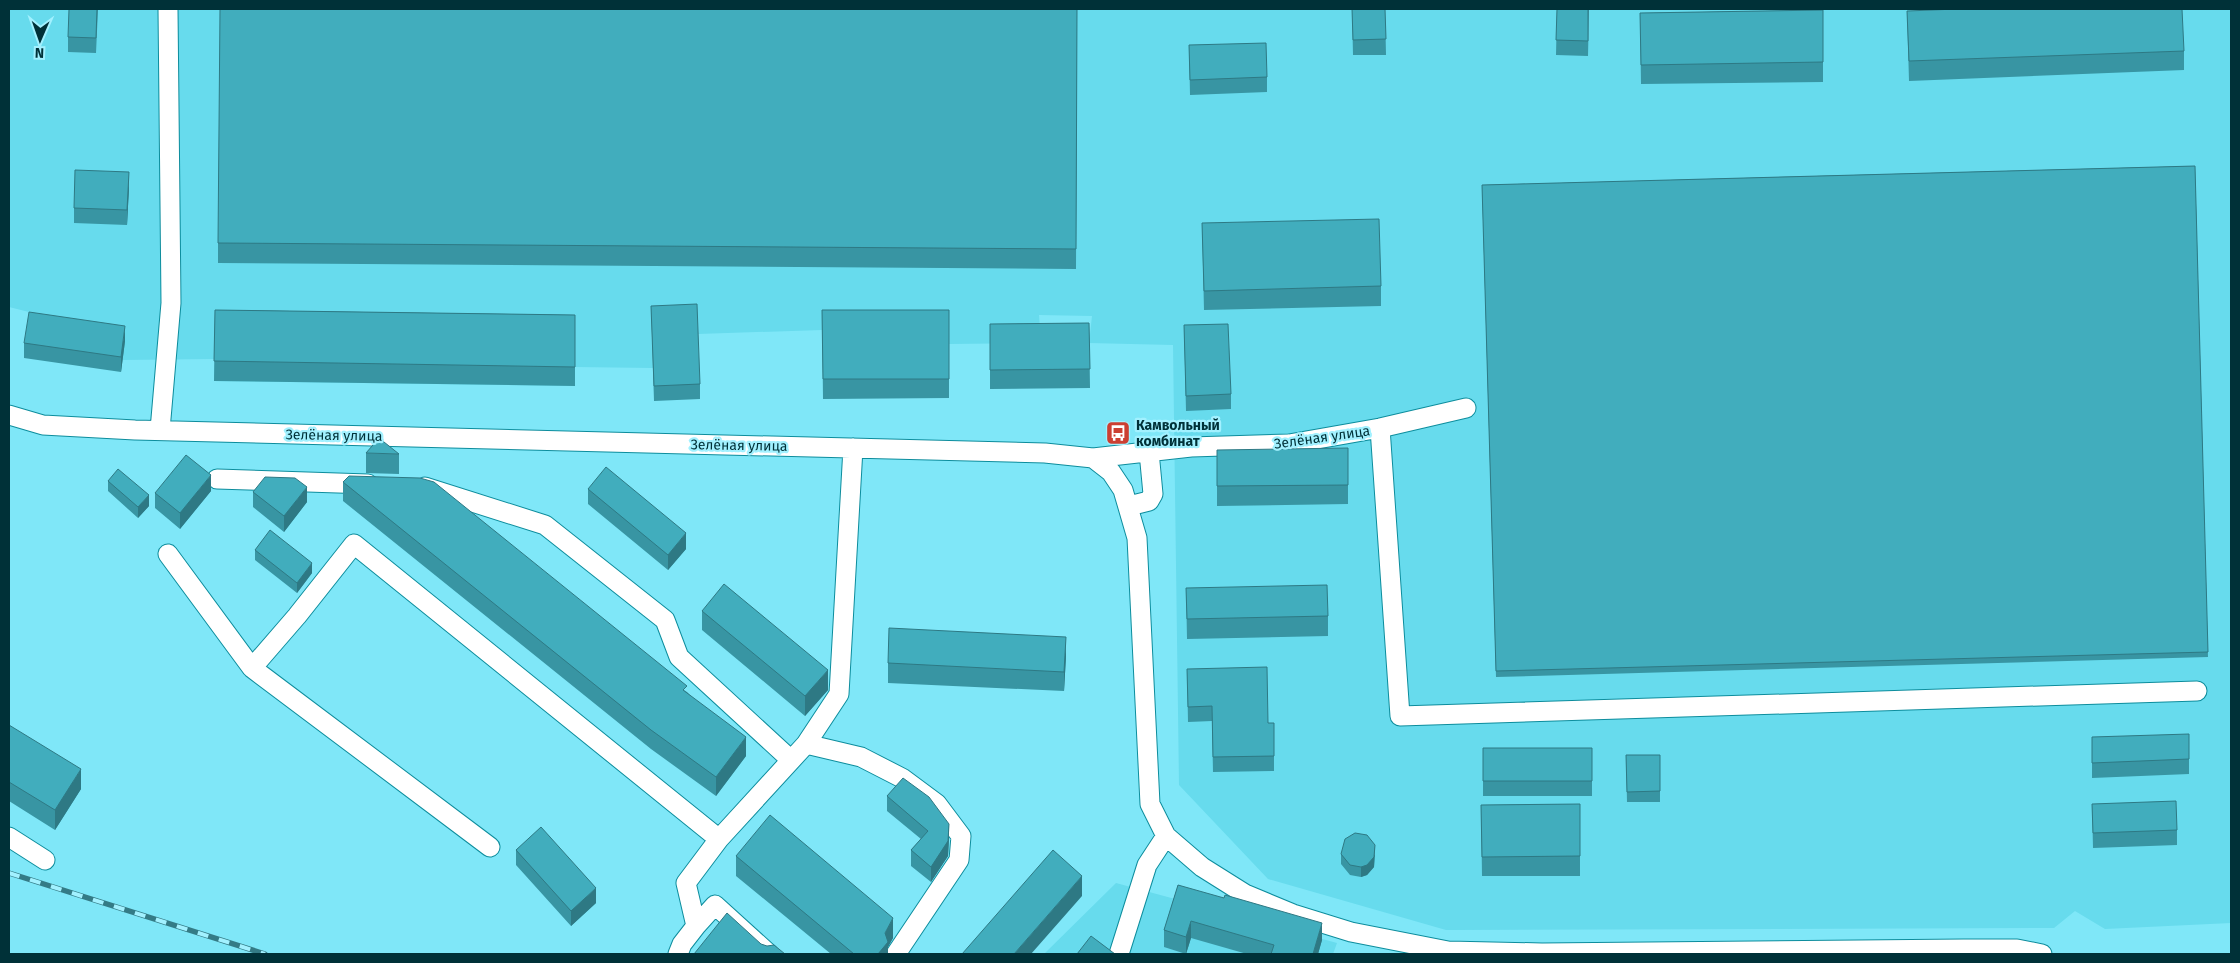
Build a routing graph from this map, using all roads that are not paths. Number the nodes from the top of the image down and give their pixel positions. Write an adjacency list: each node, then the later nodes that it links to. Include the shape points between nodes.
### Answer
1 (168, 9): 5 (street, via 171,303)
2 (1466, 408): 4 (street, Зелёная улица)
3 (9, 415): 5 (street, Зелёная улица, via 43,425)
4 (1380, 428): 7 (street, Зелёная улица, via 1289,444 1191,447); 15 (street, via 1400,716)
5 (160, 430): 6 (street, Зелёная улица)
6 (854, 448): 8 (street, Зелёная улица, via 1045,453); 16 (street, via 839,694)
7 (1150, 452): 8 (street, Зелёная улица); 12 (street, via 1153,494 1149,501)
8 (1093, 458): 12 (street, via 1111,472)
9 (217, 479): 10 (street)
10 (383, 485)
11 (402, 485): 17 (street, via 422,486 545,525 665,620 679,657)
12 (1129, 506): 18 (street, via 1137,538 1150,804)
13 (168, 554): 14 (street)
14 (252, 668): 20 (street, via 354,544); 21 (street)
15 (2197, 690)
16 (806, 744): 17 (street); 26 (street, via 860,757 902,778 937,804 962,836 959,860)
17 (791, 760): 20 (street)
18 (1166, 836): 27 (street, via 1147,864); 28 (street, via 1202,867 1253,898 1351,932 1448,950 1542,953 2017,949)
19 (9, 837): 22 (street)
20 (719, 838): 23 (street, via 686,883)
21 (490, 847)
22 (45, 860)
23 (696, 926): 24 (street); 25 (street, via 715,905)
24 (678, 954)
25 (770, 954)
26 (896, 954)
27 (1120, 954)
28 (2042, 954)

